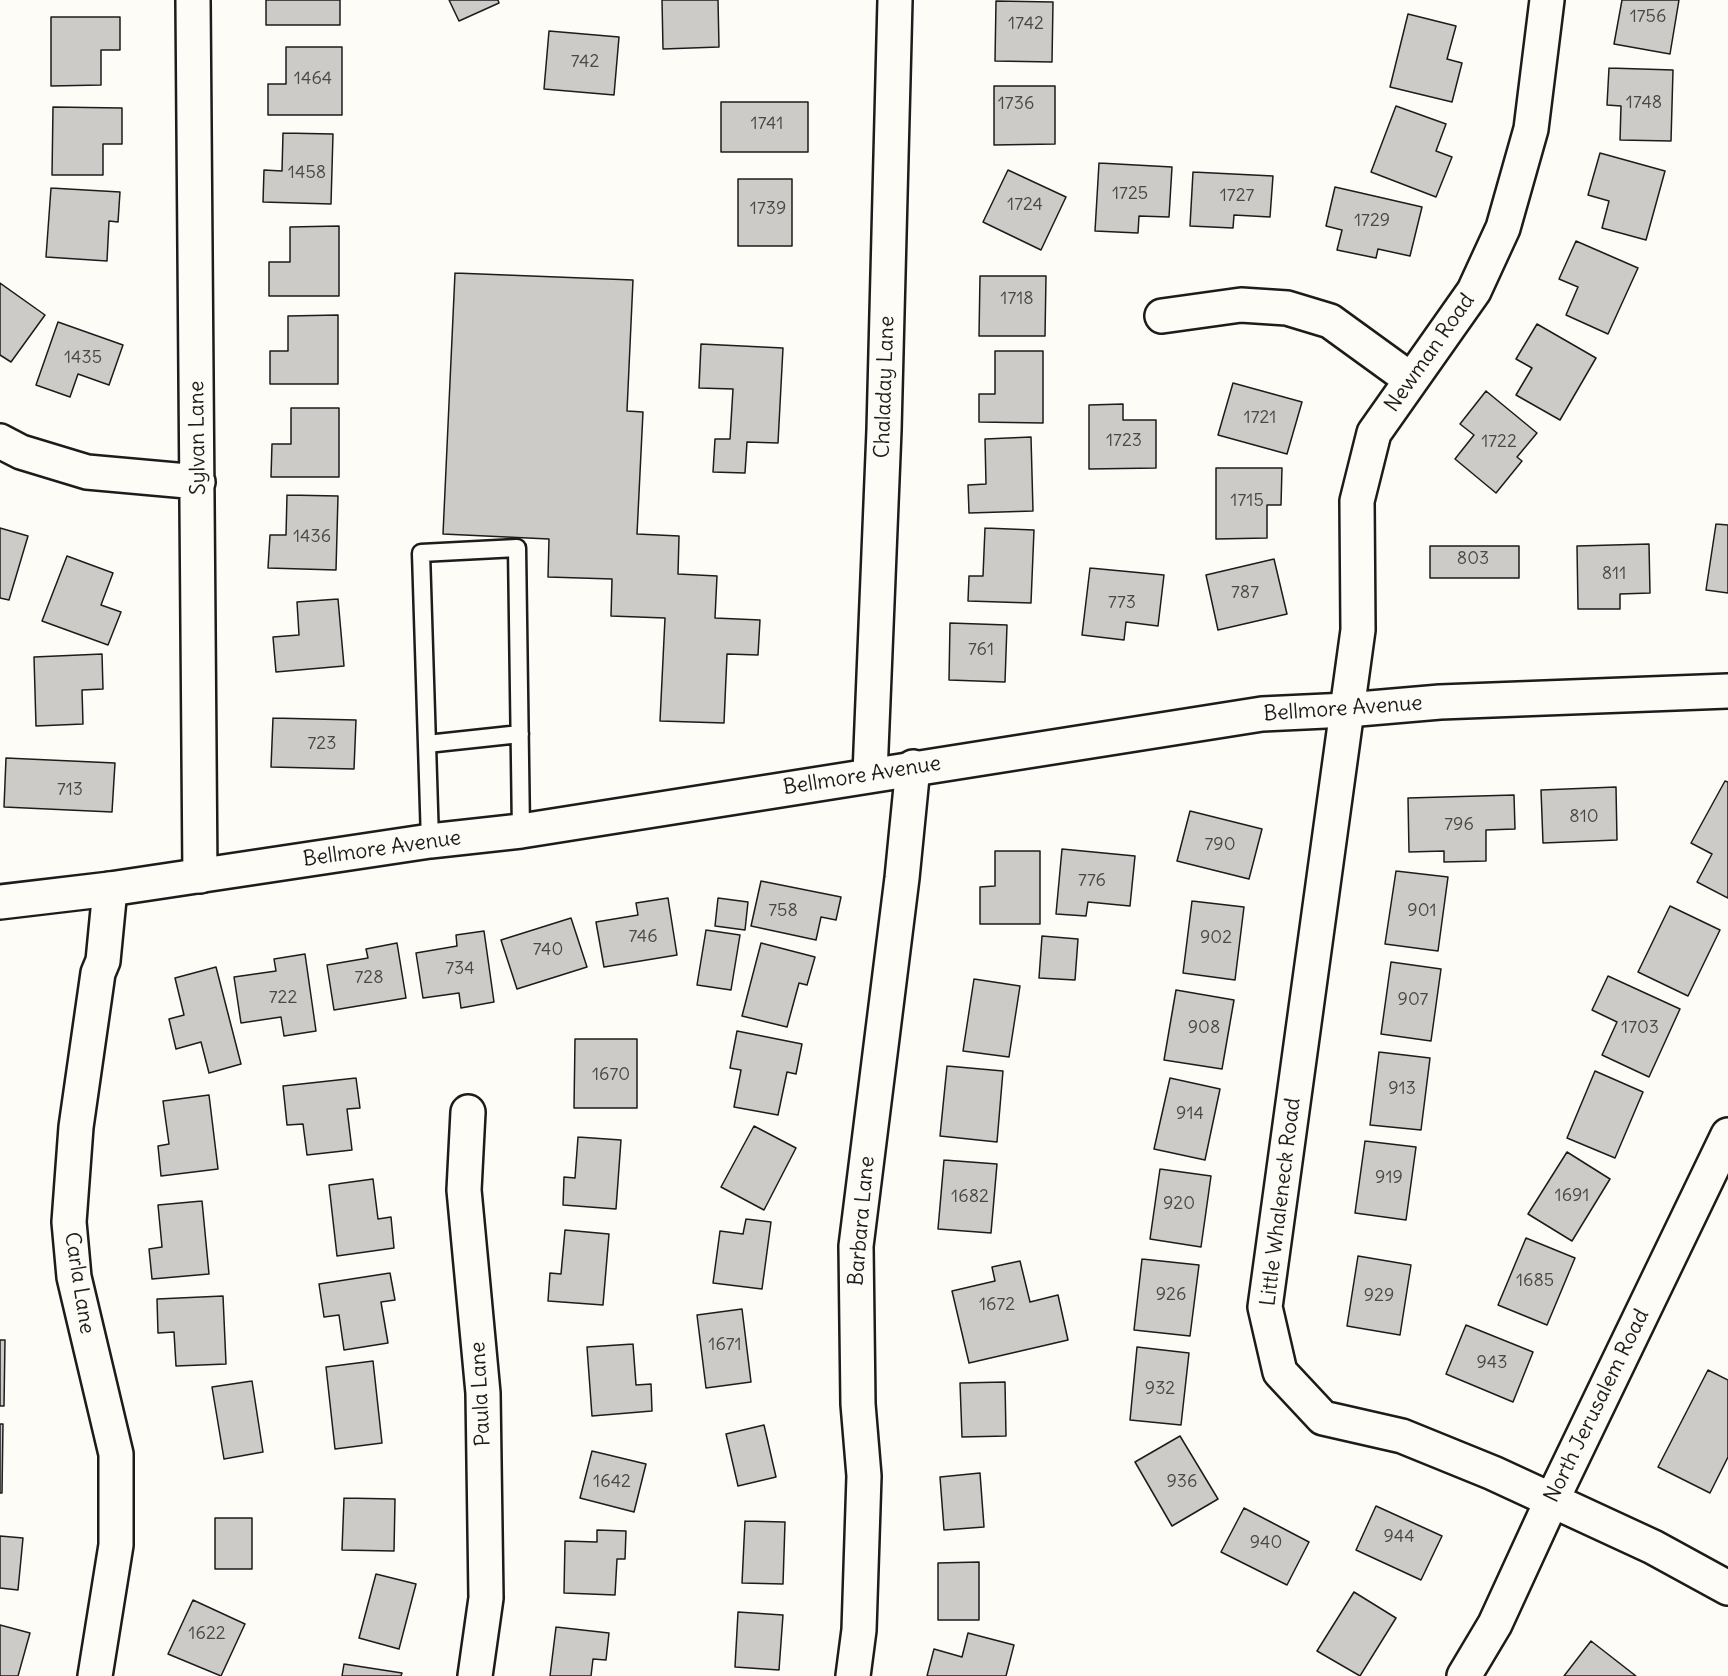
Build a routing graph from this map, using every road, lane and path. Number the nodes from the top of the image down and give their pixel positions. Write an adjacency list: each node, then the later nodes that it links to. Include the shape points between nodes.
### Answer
1 (193, 0): 7 (street, Sylvan Lane)
2 (894, 0): 13 (street, Chaladay Lane, via 884,430)
3 (1547, 0): 5 (street, Newman Road, via 1532,129 1503,228 1474,291)
4 (1162, 316): 5 (street, via 1241,305 1287,308 1330,321)
5 (1410, 379): 9 (street, Newman Road, via 1374,433 1357,501 1358,630)
6 (0, 441): 7 (street, via 21,452 87,472)
7 (198, 482): 16 (street, Sylvan Lane)
8 (1728, 691): 9 (street, Bellmore Avenue, via 1440,702)
9 (1347, 710): 12 (street, Bellmore Avenue, via 1262,714); 21 (street, Little Whaleneck Road, via 1264,1307 1280,1372 1323,1418 1402,1436)
10 (520, 735): 11 (lane); 11 (lane, via 517,548 421,553); 14 (lane)
11 (427, 744): 15 (lane)
12 (913, 767): 13 (street, Bellmore Avenue); 25 (street, Barbara Lane, via 856,1246 858,1404 864,1476 859,1630)
13 (870, 774): 14 (street, Bellmore Avenue)
14 (521, 831): 15 (street, Bellmore Avenue)
15 (430, 841): 16 (street, Bellmore Avenue)
16 (200, 876): 17 (street, Bellmore Avenue)
17 (110, 889): 18 (street, Bellmore Avenue); 23 (street, Carla Lane, via 103,961 98,973 76,1127 69,1222 74,1276 116,1454 116,1545)
18 (0, 902)
19 (468, 1112): 24 (street, Paula Lane, via 464,1190 483,1393 486,1598)
20 (1728, 1135): 21 (street, North Jerusalem Road)
21 (1552, 1500): 22 (street, Little Whaleneck Road, via 1653,1547); 26 (street, North Jerusalem Road, via 1495,1624)
22 (1728, 1588)
23 (95, 1676)
24 (475, 1676)
25 (853, 1676)
26 (1464, 1676)

